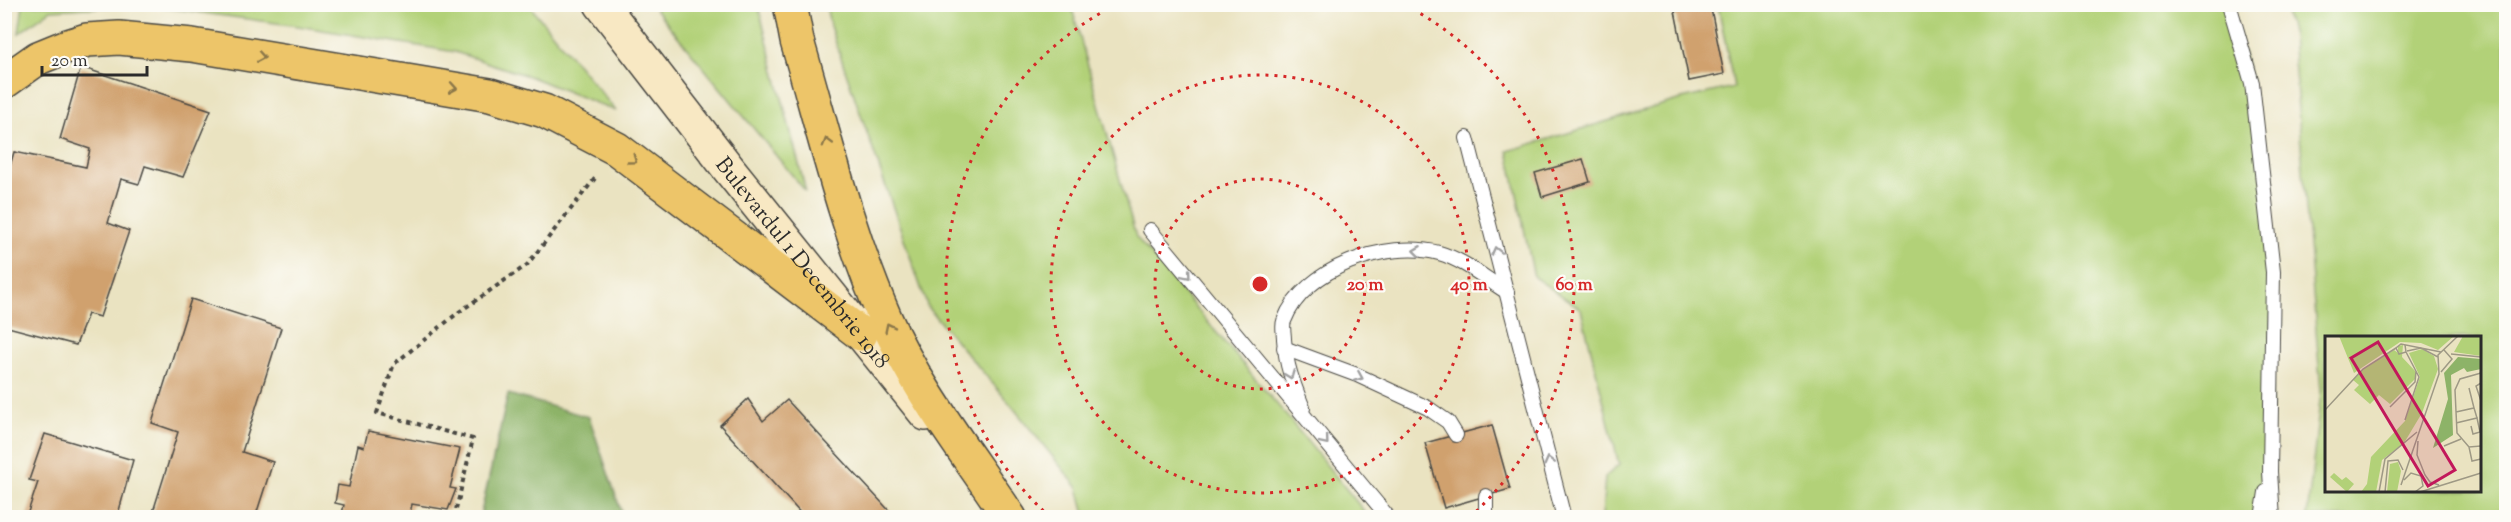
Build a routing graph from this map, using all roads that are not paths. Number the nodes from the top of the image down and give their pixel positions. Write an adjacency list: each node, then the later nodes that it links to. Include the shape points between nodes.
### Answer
1 (601, 4): 8 (main road, Bulevardul 1 Decembrie 1918)
2 (790, 4): 14 (main road, one-way to 2, via 912,372 885,319 860,256 797,41)
3 (2229, 4): 12 (lane, via 2252,83 2273,272)
4 (4, 82): 8 (main road, one-way to 8, via 38,58 87,40 119,38 192,45 490,95 544,111 618,148)
5 (1467, 138): 7 (lane, one-way to 5)
6 (1150, 230): 10 (lane, one-way to 10)
7 (1507, 292): 9 (lane, one-way to 9, via 1440,254 1402,249 1366,254 1301,291 1283,322); 17 (lane, one-way to 7)
8 (861, 334): 14 (main road, Bulevardul 1 Decembrie 1918)
9 (1284, 348): 10 (lane, one-way to 10, via 1285,362); 11 (lane, one-way to 11, via 1357,375 1428,408 1448,422)
10 (1307, 420): 15 (lane, one-way to 15)
11 (1456, 435)
12 (2270, 472): 18 (lane); 19 (lane)
13 (1486, 496): 16 (lane)
14 (1010, 518)
15 (1389, 518)
16 (1486, 518)
17 (1564, 518)
18 (2262, 518)
19 (2273, 518)

